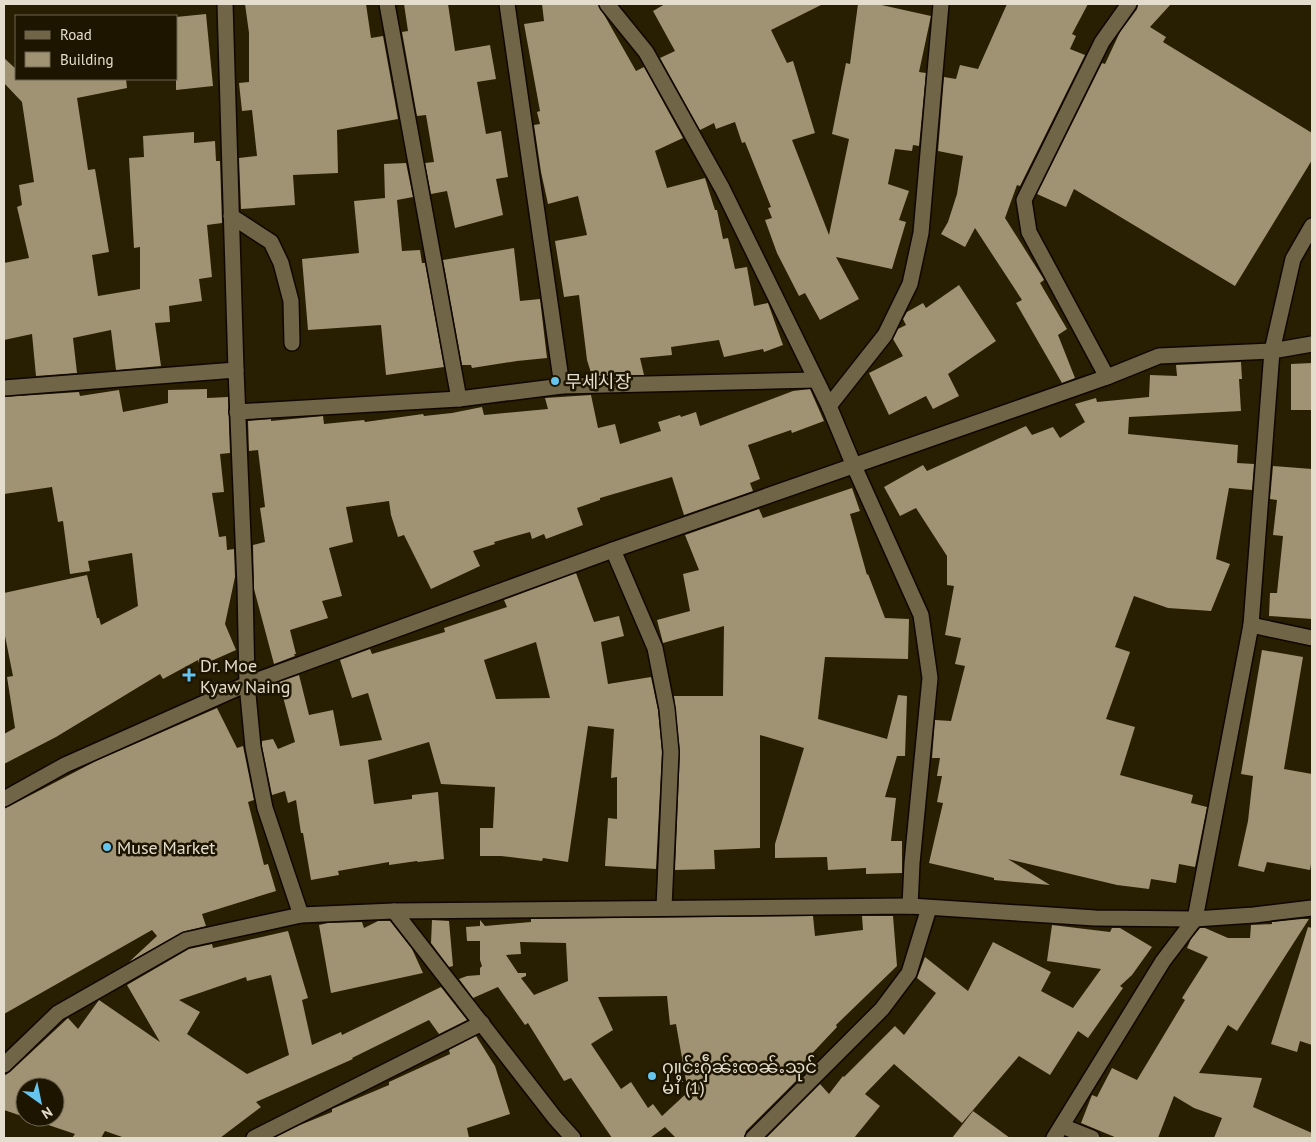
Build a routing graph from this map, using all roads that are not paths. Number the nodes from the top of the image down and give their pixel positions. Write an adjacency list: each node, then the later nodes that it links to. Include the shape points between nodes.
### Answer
1 (226, 4): 7 (street)
2 (387, 4): 17 (street)
3 (507, 4): 15 (street)
4 (941, 4): 18 (street, via 921,233 910,284 885,335)
5 (1129, 4): 13 (street, via 1102,42 1024,200 1030,232)
6 (611, 5): 14 (street, via 646,52 722,188)
7 (231, 216): 9 (street, via 271,242 281,263 291,302); 12 (street)
8 (1312, 226): 11 (street, via 1293,259)
9 (292, 343)
10 (1312, 344): 11 (street)
11 (1272, 351): 13 (street, via 1159,356); 22 (street)
12 (236, 370): 16 (street); 19 (street)
13 (1107, 377): 20 (street)
14 (815, 380): 15 (street); 18 (street)
15 (562, 386): 17 (street)
16 (4, 388)
17 (459, 399): 19 (street)
18 (829, 406): 20 (street)
19 (237, 412): 24 (street)
20 (854, 466): 21 (street); 26 (street, via 921,615 930,678)
21 (613, 550): 24 (street); 27 (street, via 655,648 667,709 671,752)
22 (1251, 625): 23 (street); 32 (street)
23 (1312, 638)
24 (247, 684): 25 (street, via 65,765); 31 (street, via 253,747 265,808)
25 (4, 799)
26 (910, 906): 27 (street); 28 (street)
27 (664, 907): 30 (street)
28 (929, 908): 32 (street, via 1095,918); 38 (street, via 909,973 882,1009)
29 (1312, 908): 32 (street)
30 (394, 911): 31 (street); 33 (street)
31 (301, 914): 34 (street, via 186,940 58,1013)
32 (1195, 919): 35 (street, via 1163,961)
33 (482, 1023): 36 (street); 37 (street)
34 (4, 1065)
35 (1058, 1132): 39 (street)
36 (254, 1138)
37 (573, 1138)
38 (753, 1138)
39 (1092, 1138)

